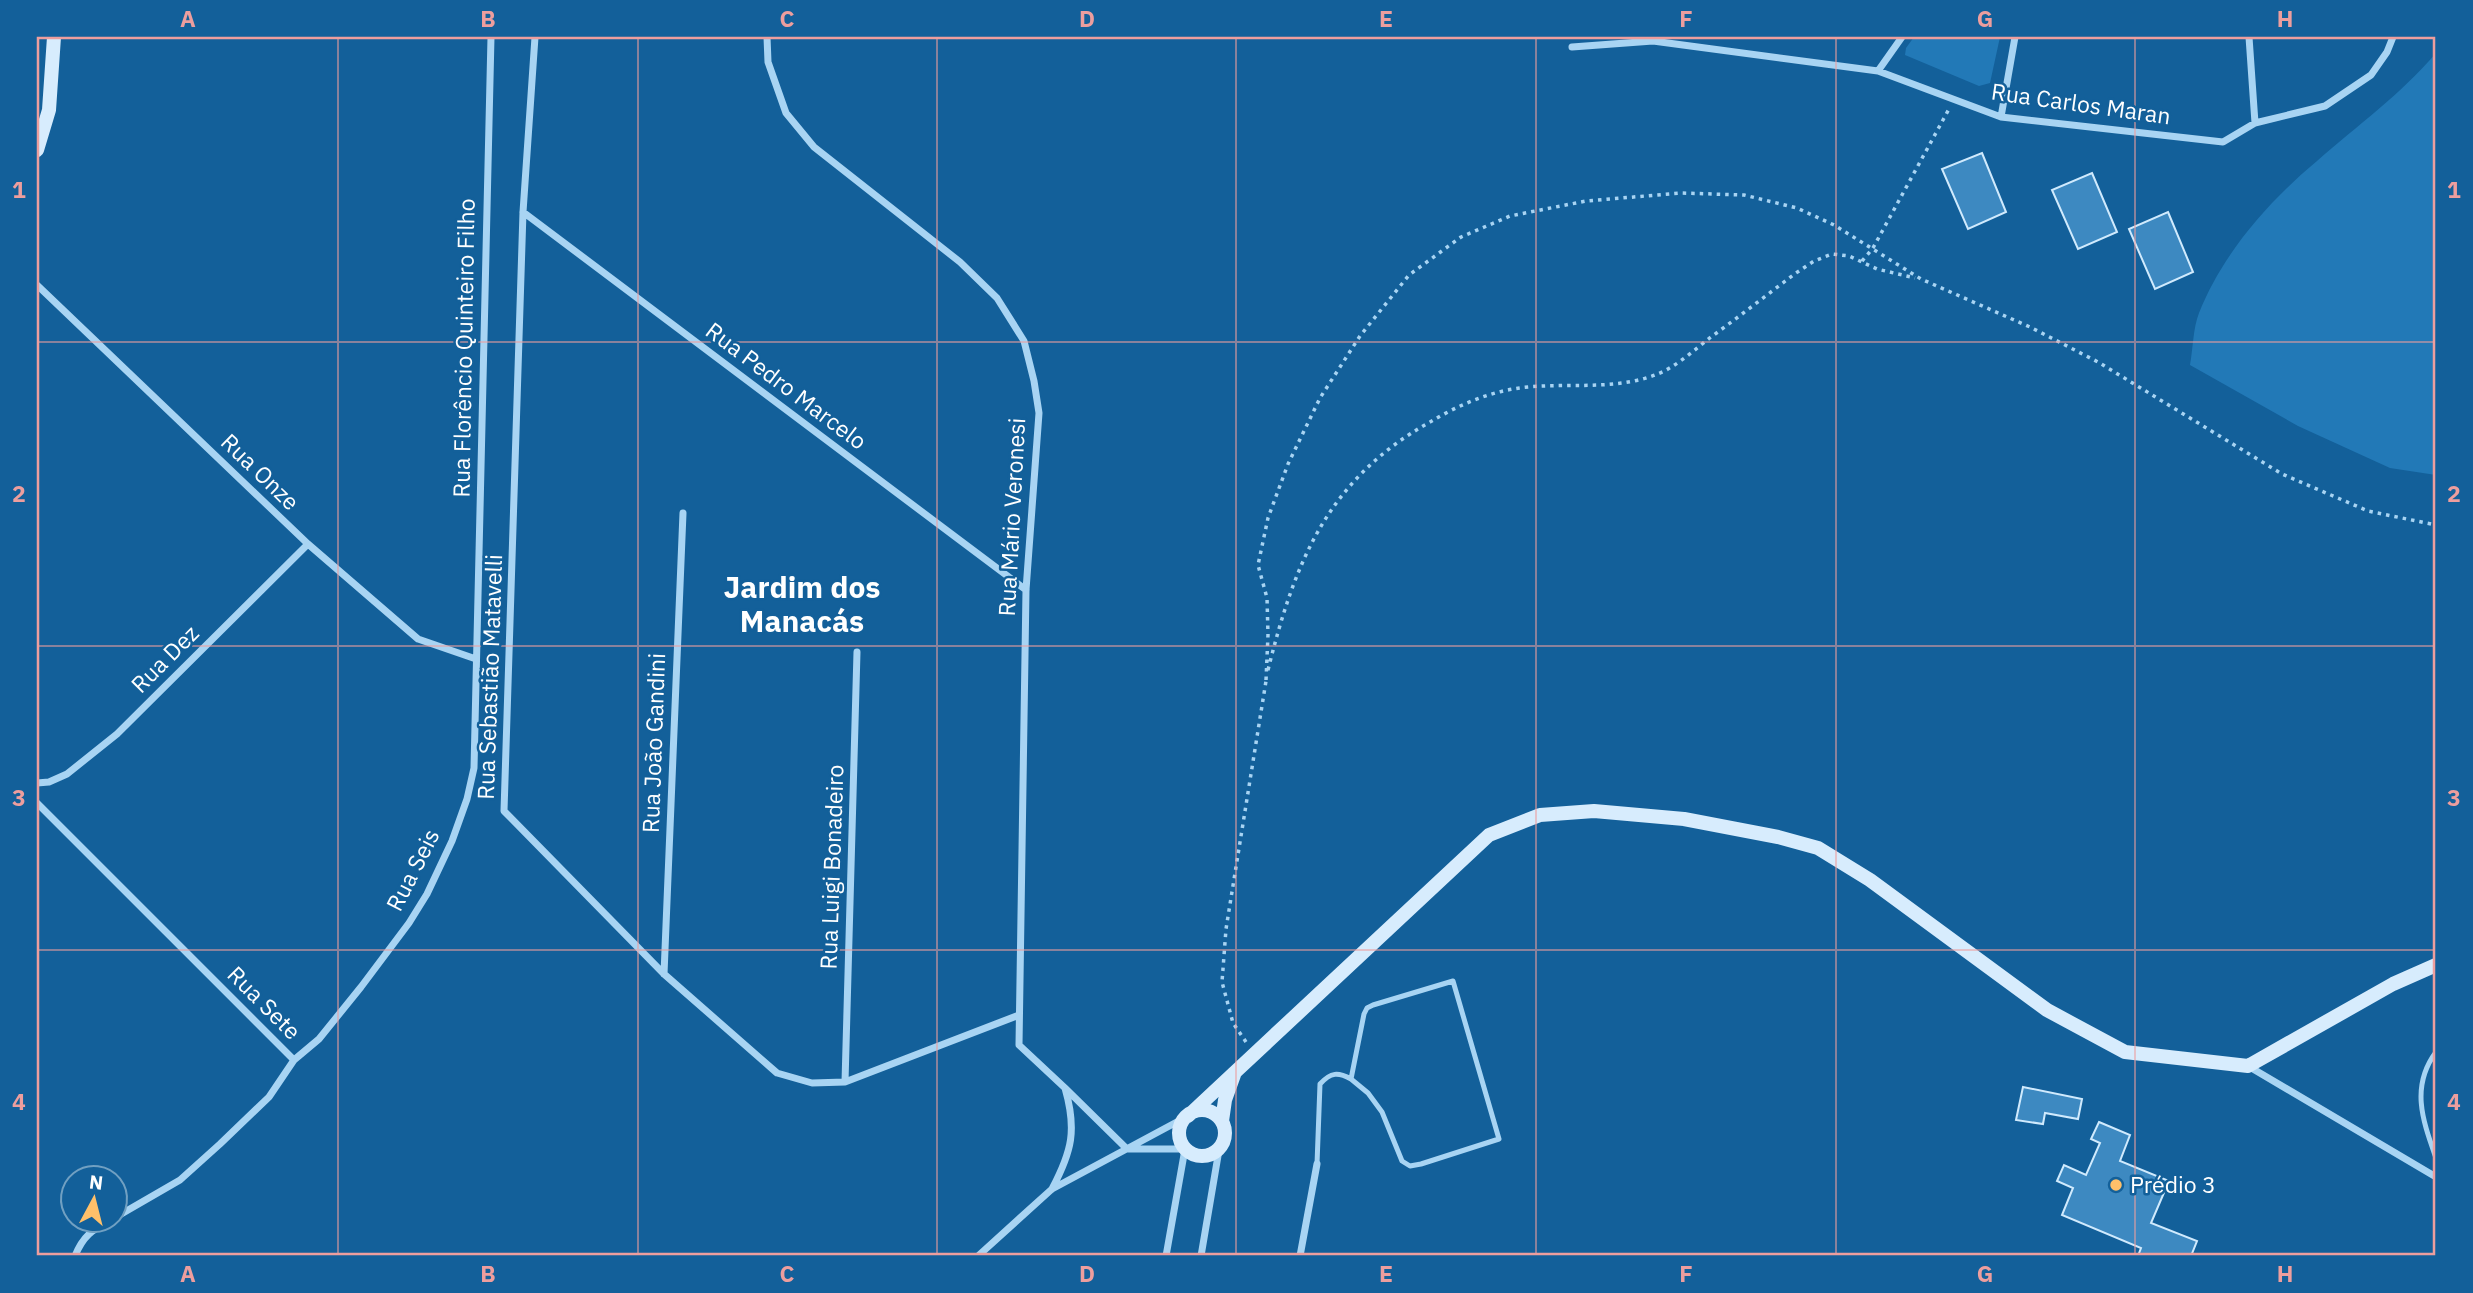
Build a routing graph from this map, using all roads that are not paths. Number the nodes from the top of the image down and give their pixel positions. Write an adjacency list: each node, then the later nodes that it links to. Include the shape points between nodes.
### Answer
1 (54, 37): 14 (street, via 49,110)
2 (491, 37): 21 (street, Rua Florêncio Quinteiro Filho)
3 (535, 37): 15 (street, Rua Sebastião Matavelli)
4 (767, 37): 19 (street, Rua Mário Veronesi, via 768,62 786,113 814,147 960,262 997,298 1024,341 1039,413)
5 (1902, 37): 11 (street)
6 (2015, 37): 12 (street)
7 (2249, 37): 13 (street)
8 (2393, 37): 13 (street, Rua Carlos Maran, via 2371,75 2325,106)
9 (1654, 39): 10 (street, Rua Carlos Maran); 11 (street, Rua Carlos Maran)
10 (1572, 47)
11 (1878, 71): 12 (street, Rua Carlos Maran)
12 (2001, 117): 13 (street, Rua Carlos Maran, via 2223,142)
13 (2255, 123)
14 (37, 150)
15 (523, 212): 19 (street, Rua Pedro Marcelo); 25 (street, Rua Sebastião Matavelli, via 504,811)
16 (37, 285): 18 (street, Rua Onze)
17 (683, 513): 25 (street, Rua João Gandini)
18 (308, 544): 21 (street, Rua Onze, via 418,639); 22 (street, Rua Dez, via 117,734 67,774)
19 (1026, 590): 26 (street, Rua Mário Veronesi)
20 (857, 652): 32 (street, Rua Luigi Bonadeiro)
21 (476, 659): 28 (street, Rua Seis, via 474,768 440,867 409,923 361,987 319,1039)
22 (37, 783)
23 (37, 803): 28 (street, Rua Sete)
24 (2436, 965): 29 (street, via 2393,984)
25 (664, 974): 32 (street, Rua Sebastião Matavelli, via 777,1073 812,1083)
26 (1018, 1015): 32 (street, Rua Sebastião Matavelli); 33 (street, Rua Mário Veronesi, via 1018,1045)
27 (2436, 1052): 39 (lane, via 2422,1077 2421,1108)
28 (294, 1060): 43 (street, Rua Sete, via 269,1097 180,1180)
29 (2248, 1066): 30 (street, via 2124,1052 2046,1010 1870,880 1818,848 1684,820 1594,811 1540,815 1489,835); 41 (street)
30 (1234, 1073): 34 (street); 35 (street)
31 (1352, 1079): 31 (lane, via 1382,1112 1402,1161 1410,1166 1499,1139 1453,981 1367,1008); 40 (lane, via 1339,1073 1328,1075 1320,1084)
32 (845, 1082)
33 (1065, 1088): 36 (street, Rua Mário Veronesi); 42 (street, via 1072,1134 1067,1160)
34 (1188, 1116): 35 (street, via 1202,1110); 36 (street); 37 (street, via 1179,1135)
35 (1222, 1121): 38 (street, via 1226,1136)
36 (1127, 1149): 37 (street); 42 (street)
37 (1185, 1149): 38 (street, via 1205,1156); 47 (street)
38 (1219, 1150): 48 (street)
39 (2436, 1158)
40 (1317, 1164): 49 (street)
41 (2436, 1177)
42 (1052, 1189): 46 (street)
43 (130, 1209)
44 (89, 1234): 45 (street)
45 (75, 1256)
46 (978, 1256)
47 (1166, 1256)
48 (1201, 1256)
49 (1300, 1256)

